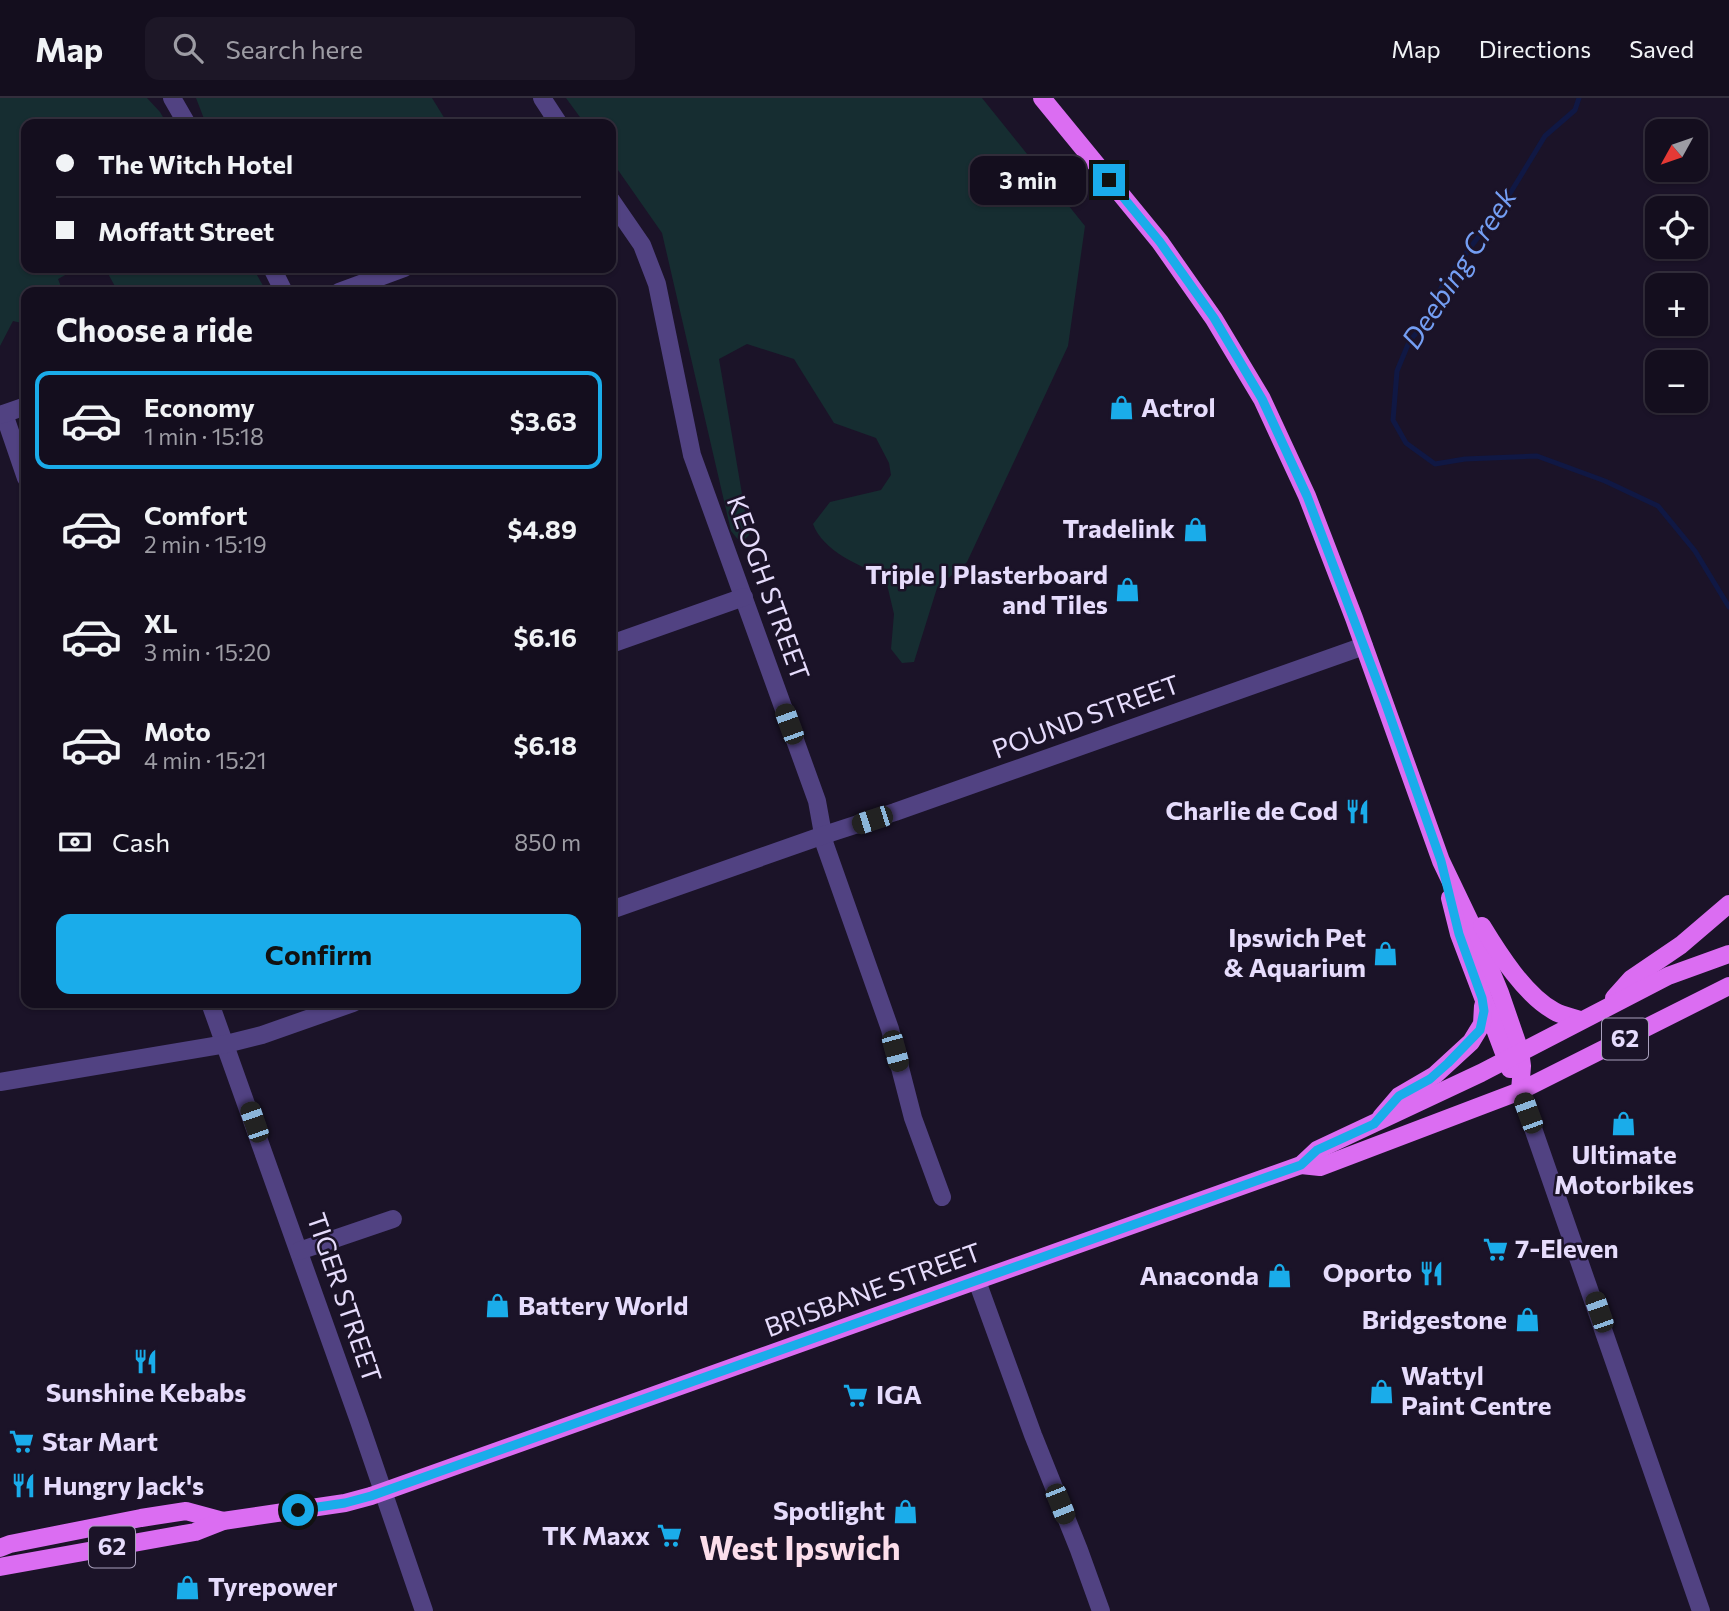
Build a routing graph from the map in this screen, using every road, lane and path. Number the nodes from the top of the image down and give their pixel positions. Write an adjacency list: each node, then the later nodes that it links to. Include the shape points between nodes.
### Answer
1 (172, 98): 4 (street)
2 (542, 98): 5 (street)
3 (1042, 98): 14 (main road, via 1160,242 1214,318 1262,399 1307,496)
4 (184, 119)
5 (556, 119)
6 (616, 207): 12 (street, KEOGH STREET, via 642,245 657,284 692,455)
7 (390, 273): 8 (street)
8 (353, 287)
9 (21, 408): 10 (street)
10 (2, 415): 11 (street)
11 (21, 465)
12 (744, 597): 13 (street); 15 (street, KEOGH STREET, via 817,801)
13 (616, 642)
14 (1364, 646): 15 (street, POUND STREET); 16 (main road)
15 (824, 835): 18 (street, POUND STREET); 32 (street, KEOGH STREET)
16 (1441, 861): 21 (main road, via 1459,934); 25 (main road, via 1517,976 1552,1010); 27 (main road, via 1500,993)
17 (1729, 904): 24 (main road, via 1631,979)
18 (616, 908)
19 (1729, 954): 24 (main road, 62, via 1668,976)
20 (1729, 986): 29 (main road, 62)
21 (1482, 998): 27 (main road); 30 (main road, via 1482,1024 1474,1039 1435,1075 1399,1096)
22 (212, 1008): 26 (street, TIGER STREET)
23 (338, 1008): 26 (street)
24 (1604, 1008): 25 (main road, 62)
25 (1580, 1020): 27 (main road, 62)
26 (226, 1044): 28 (street); 34 (street, TIGER STREET)
27 (1513, 1055): 29 (main road, via 1522,1066); 30 (main road, BRISBANE STREET / 62)
28 (0, 1082)
29 (1520, 1091): 31 (main road, 62, via 1320,1167); 42 (street)
30 (1374, 1124): 31 (main road, BRISBANE STREET / 62, via 1317,1150)
31 (1301, 1165): 35 (main road, BRISBANE STREET / 62)
32 (942, 1197)
33 (393, 1219): 34 (street)
34 (299, 1251): 36 (street, TIGER STREET)
35 (977, 1281): 36 (main road, BRISBANE STREET / 62); 41 (street)
36 (382, 1491): 37 (main road, BRISBANE STREET / 62, via 345,1503); 40 (street, TIGER STREET)
37 (223, 1521): 38 (main road, BRISBANE STREET / 62, via 186,1511); 39 (main road, BRISBANE STREET / 62, via 195,1532)
38 (0, 1548)
39 (0, 1567)
40 (424, 1611)
41 (1101, 1611)
42 (1700, 1611)

